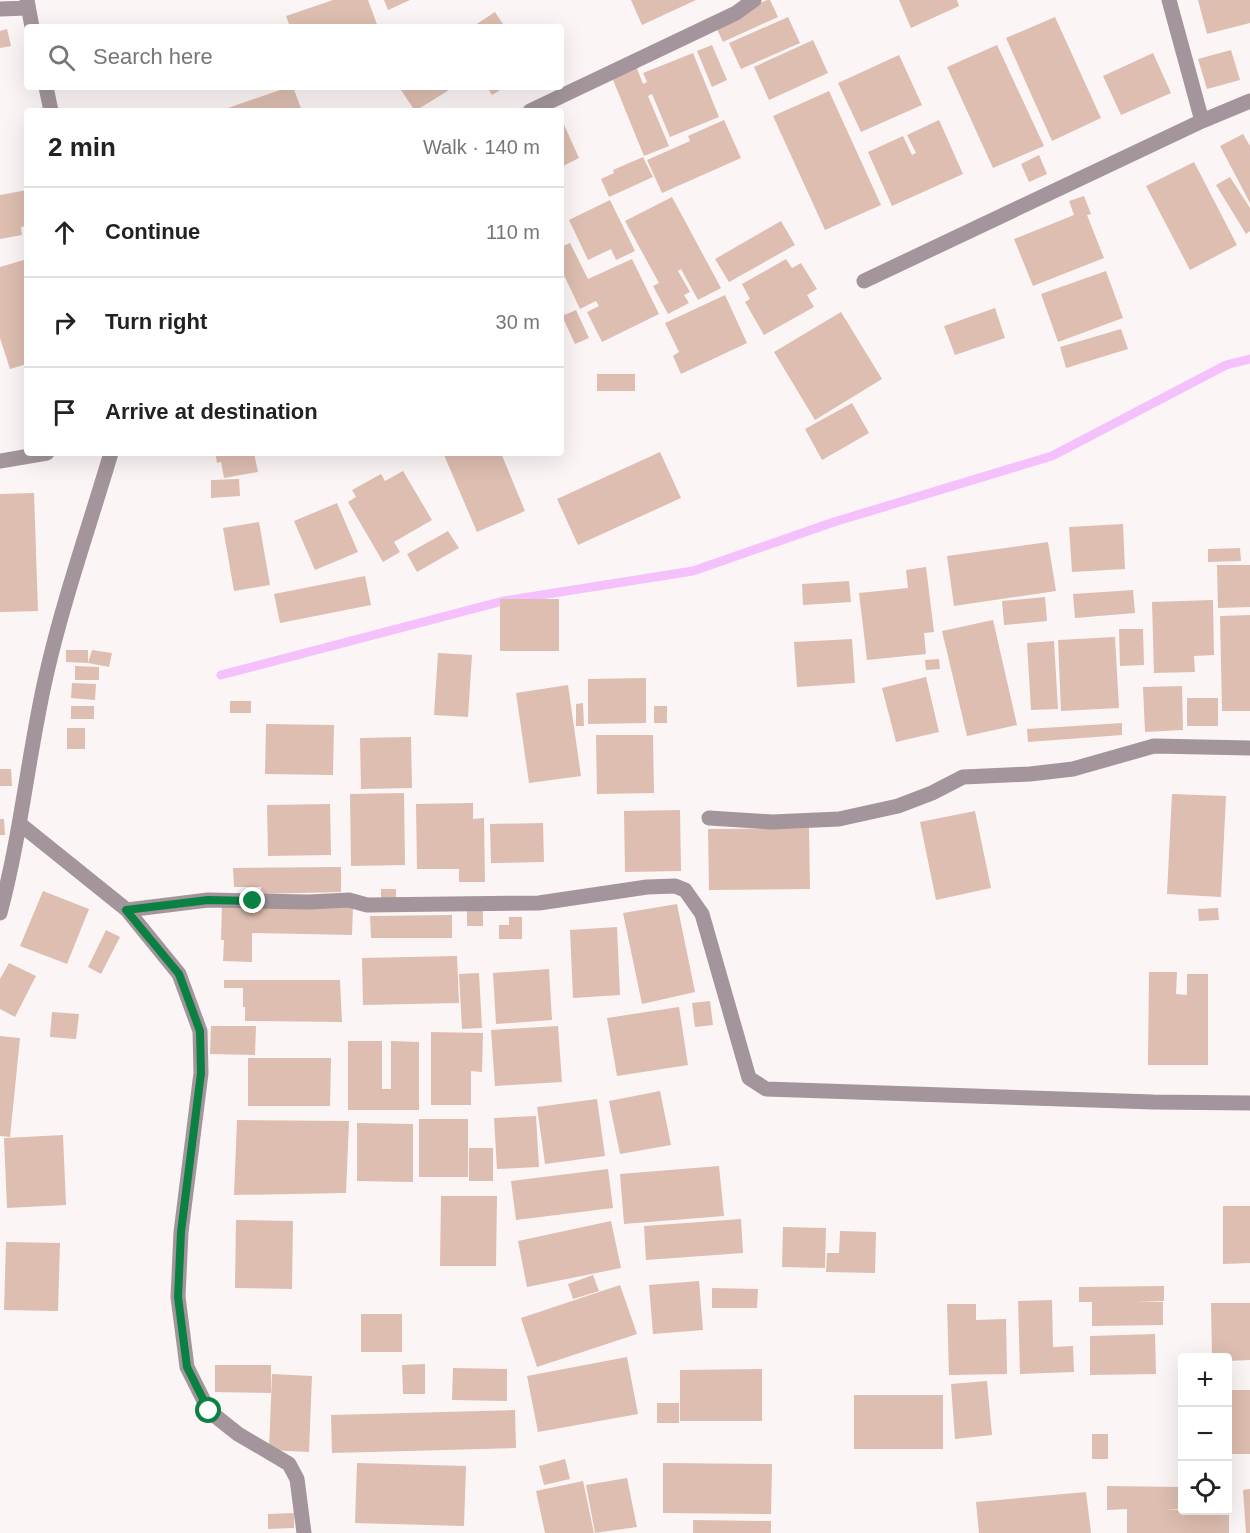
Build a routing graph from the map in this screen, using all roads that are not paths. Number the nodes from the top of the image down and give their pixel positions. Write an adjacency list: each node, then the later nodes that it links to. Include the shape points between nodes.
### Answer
1 (754, 0): 9 (street, via 736,13)
2 (1169, 0): 10 (street)
3 (28, 4): 4 (street); 5 (street)
4 (0, 9)
5 (31, 24)
6 (47, 90): 8 (street)
7 (1250, 101): 10 (street)
8 (50, 108)
9 (536, 108)
10 (1202, 122): 11 (street)
11 (864, 281)
12 (29, 456): 14 (street)
13 (110, 456): 17 (street, via 46,677)
14 (0, 461)
15 (1250, 748): 16 (street, via 1154,746 1072,769 963,777 898,806 839,819 772,822)
16 (709, 818)
17 (20, 824): 18 (street); 19 (street)
18 (126, 910): 20 (street, via 208,900 349,900 367,905 539,903 675,886 686,890 702,914 749,1078 766,1089); 21 (street, via 179,974 200,1031 201,1073 181,1232 178,1297 187,1367 209,1411 238,1434 289,1464 297,1479)
19 (0, 914)
20 (1250, 1103)
21 (304, 1533)

